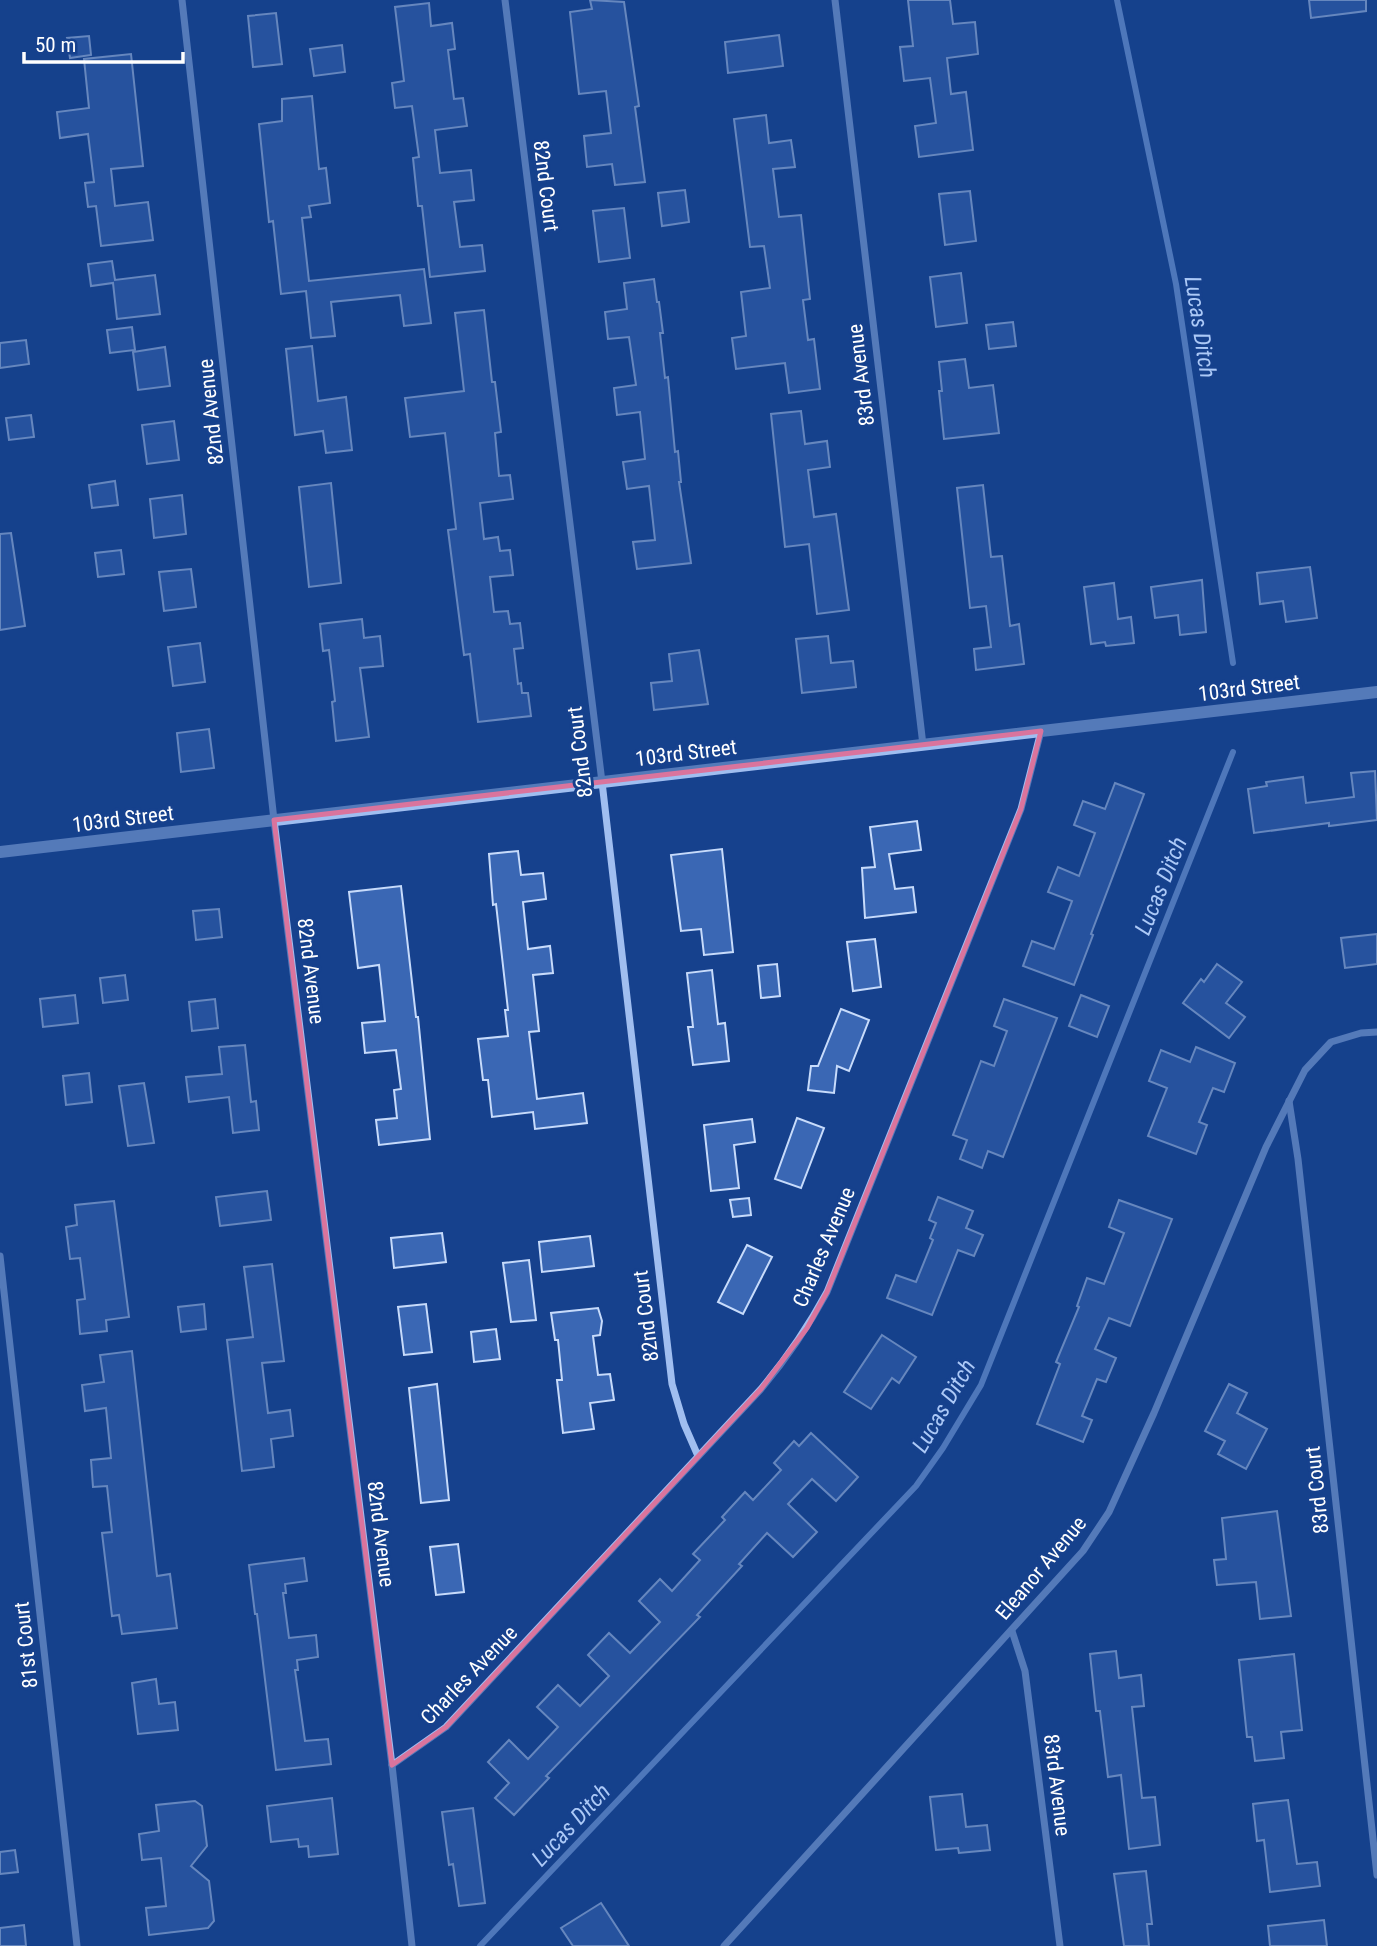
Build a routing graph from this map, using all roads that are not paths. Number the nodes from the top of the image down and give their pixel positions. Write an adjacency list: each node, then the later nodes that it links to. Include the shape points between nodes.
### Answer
1 (182, 0): 8 (street, 82nd Avenue)
2 (505, 0): 7 (street, 82nd Court)
3 (835, 0): 6 (street, 83rd Avenue)
4 (1377, 692): 5 (street, 103rd Street)
5 (1041, 731): 6 (street, 103rd Street); 13 (street, Charles Avenue, via 1021,809 827,1292 786,1359)
6 (923, 745): 7 (street, 103rd Street)
7 (602, 782): 8 (street, 103rd Street); 13 (street, 82nd Court, via 672,1384)
8 (274, 821): 9 (street, 103rd Street); 15 (street, 82nd Avenue)
9 (0, 852)
10 (1377, 1032): 11 (street, Eleanor Avenue, via 1331,1042 1305,1070)
11 (1289, 1100): 14 (street, Eleanor Avenue, via 1109,1512 1083,1550); 16 (street, 83rd Court)
12 (0, 1256): 18 (street, 81st Court)
13 (698, 1455): 15 (street, Charles Avenue, via 446,1727)
14 (1012, 1631): 17 (street, Eleanor Avenue); 20 (street, 83rd Avenue, via 1025,1671)
15 (392, 1765): 19 (street, 82nd Avenue)
16 (1377, 1875)
17 (728, 1944)
18 (77, 1946)
19 (412, 1946)
20 (1060, 1946)

